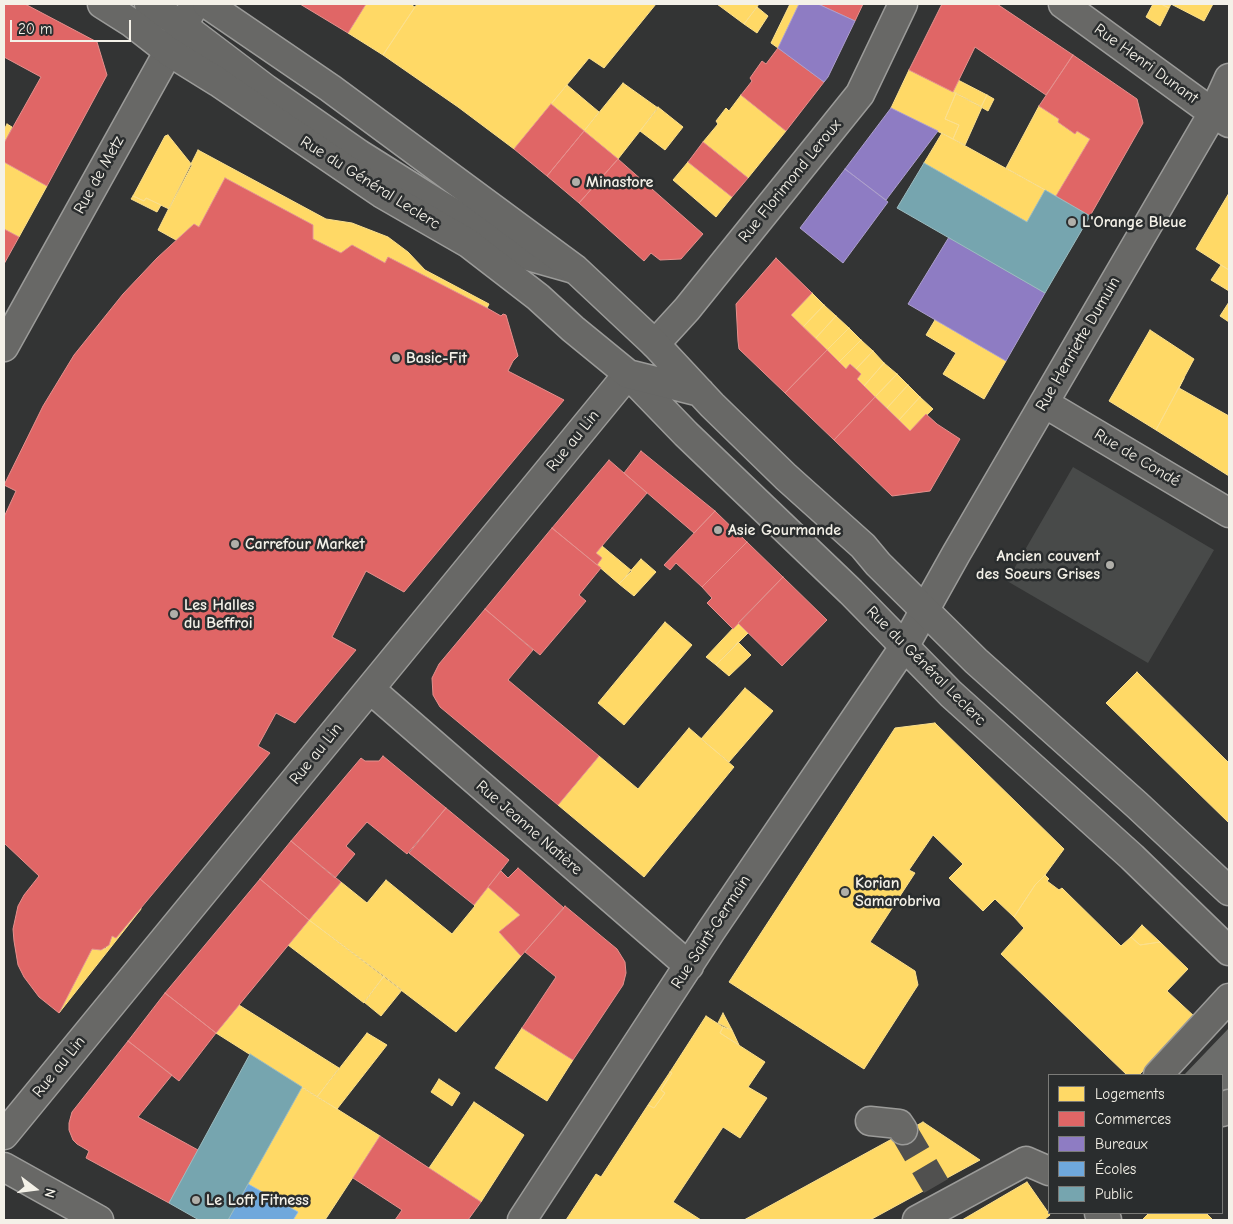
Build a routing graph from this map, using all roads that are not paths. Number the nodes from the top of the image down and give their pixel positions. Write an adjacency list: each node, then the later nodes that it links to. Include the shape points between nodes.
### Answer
1 (102, 4): 7 (street, Rue du Général Leclerc)
2 (148, 4): 6 (street)
3 (207, 4): 10 (street, via 330,88)
4 (903, 4): 11 (street, Rue Florimond Leroux, via 860,94)
5 (1063, 4): 9 (street, Rue Henri Dunant)
6 (189, 15): 7 (street, Rue de Metz); 10 (street, via 266,89 352,149 521,254)
7 (168, 51): 12 (street, Rue de Metz); 13 (street, Rue du Général Leclerc, via 373,188 468,243)
8 (1229, 78): 9 (street, Rue Henriette Dumuin)
9 (1221, 118): 15 (street, Rue Henriette Dumuin)
10 (575, 269): 11 (street)
11 (655, 344): 13 (street, Rue Florimond Leroux); 14 (street)
12 (4, 347)
13 (628, 374): 14 (street, Rue du Général Leclerc); 18 (street, Rue du Général Leclerc); 19 (street, Rue au Lin)
14 (700, 392): 17 (street, via 786,477 863,546)
15 (1044, 403): 16 (street, Rue de Condé); 17 (street, Rue Henriette Dumuin)
16 (1229, 513)
17 (924, 610): 18 (street, Rue Henriette Dumuin); 20 (street)
18 (904, 647): 21 (street, Rue du Général Leclerc); 22 (street, Rue Saint-Germain)
19 (370, 689): 22 (street, Rue Jeanne Natière); 27 (street, Rue au Lin)
20 (1229, 891)
21 (1229, 951)
22 (689, 966): 31 (street, Rue Saint-Germain)
23 (1229, 998): 24 (street)
24 (1159, 1074)
25 (870, 1121): 26 (street, via 899,1124)
26 (902, 1130)
27 (4, 1135)
28 (4, 1167): 30 (street)
29 (1048, 1171): 32 (street, via 1026,1161 942,1194)
30 (99, 1220)
31 (522, 1220)
32 (917, 1220)

